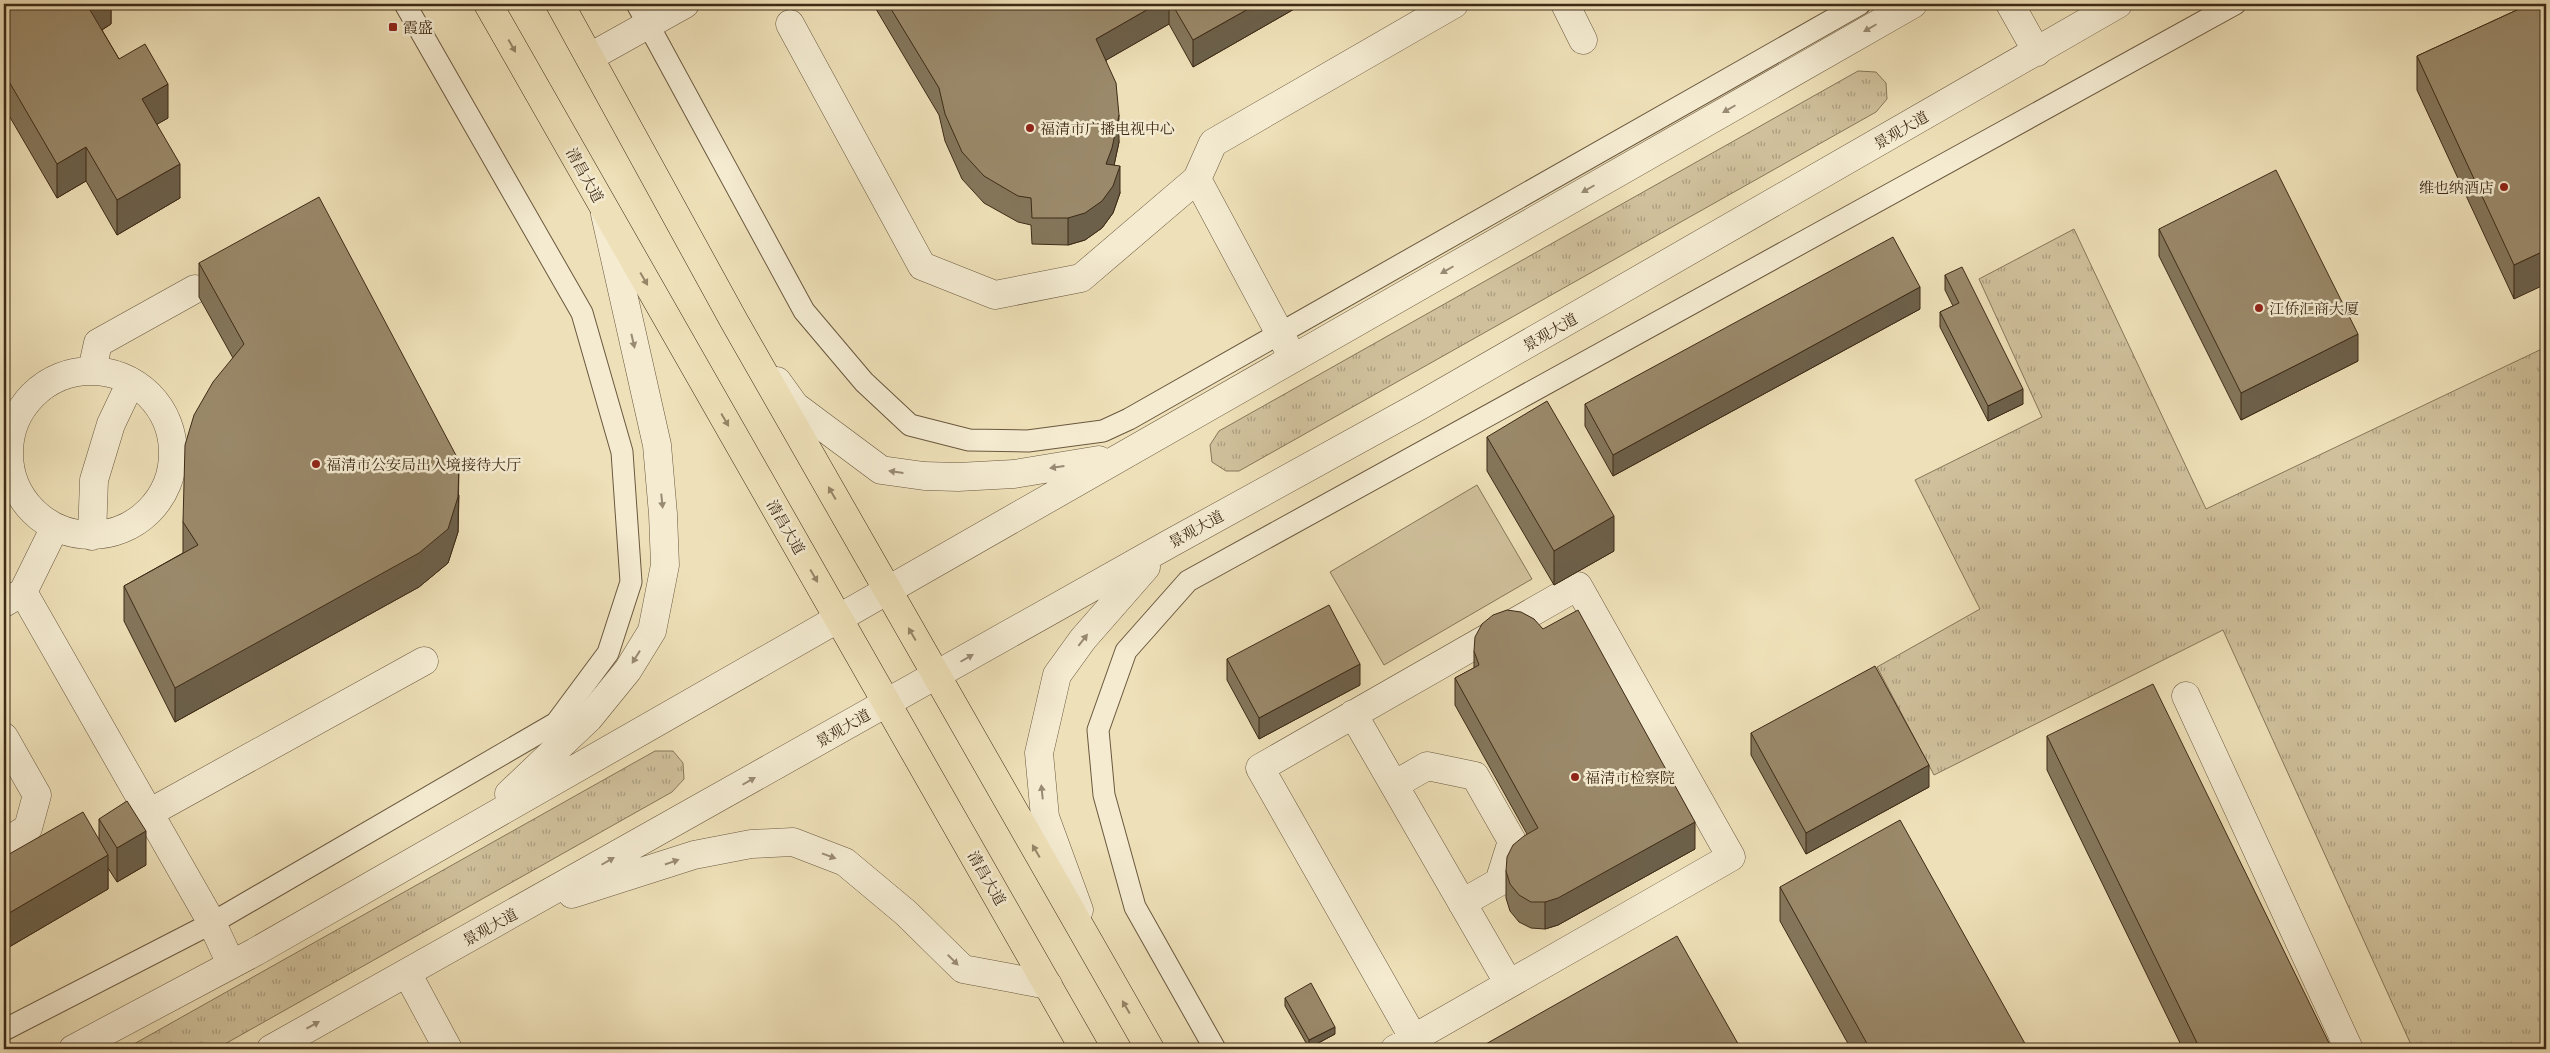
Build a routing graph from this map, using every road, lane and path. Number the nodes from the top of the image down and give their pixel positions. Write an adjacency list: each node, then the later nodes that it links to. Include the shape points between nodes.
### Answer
1 (405, 4): 44 (lane, via 582,313 622,452 631,582 608,654 556,724)
2 (488, 4): 18 (main road, 清昌大道, one-way to 18)
3 (560, 4): 16 (main road)
4 (685, 4): 12 (street)
5 (1454, 4): 17 (street, via 1214,143)
6 (1565, 4): 14 (street)
7 (1860, 4): 21 (lane)
8 (1912, 4): 22 (street, one-way to 22)
9 (2010, 4): 15 (street)
10 (2118, 4): 15 (street, 景观大道)
11 (2235, 4): 57 (lane, via 1188,581 1126,651 1098,730 1104,795 1135,907)
12 (643, 14): 16 (street); 21 (lane, via 804,311 864,382 910,425 969,440 1028,441 1103,431)
13 (790, 24): 17 (street, via 922,266 995,295 1081,278)
14 (1583, 40)
15 (2037, 52): 28 (street, 景观大道, via 1421,406)
16 (590, 57): 20 (main road)
17 (1197, 179): 21 (street)
18 (603, 208): 31 (main road, 清昌大道, one-way to 31); 40 (street, one-way to 40, via 657,445 665,565 652,631 628,670 589,718)
19 (195, 288): 23 (street, via 98,343)
20 (734, 321): 25 (street, one-way to 20, via 1014,474 932,476 881,470 795,406); 29 (main road, one-way to 20)
21 (1280, 333): 22 (street)
22 (1294, 358): 25 (street)
23 (92, 370): 24 (street); 26 (street, via 66,374 43,386 25,404 13,427 9,452 13,478 24,502)
24 (131, 382): 27 (street, via 111,424 94,480); 27 (street, via 145,390 163,412 172,439 172,468 162,494 144,517 120,531)
25 (1122, 455): 29 (street)
26 (55, 527): 27 (street); 30 (street)
27 (92, 536)
28 (1169, 544): 33 (street, 景观大道, one-way to 28); 45 (street, one-way to 28, via 1045,817 1039,753 1057,674 1124,590)
29 (887, 589): 31 (street); 33 (main road, one-way to 29)
30 (13, 597): 39 (street)
31 (838, 618): 35 (main road, 清昌大道); 40 (street)
32 (424, 661): 39 (street)
33 (936, 676): 35 (street, 景观大道); 45 (main road, one-way to 33)
34 (2186, 696): 58 (street)
35 (886, 704): 43 (street, 景观大道, one-way to 35); 49 (main road, 清昌大道)
36 (1353, 714): 38 (street); 48 (street, via 1578,586 1731,857); 51 (street, via 1260,768)
37 (4, 737): 41 (street, via 37,795 28,828)
38 (1394, 785): 42 (street); 42 (street, via 1427,766 1474,776 1512,841 1499,882)
39 (149, 813): 44 (street)
40 (473, 827): 46 (street)
41 (4, 843)
42 (1462, 903): 48 (street)
43 (525, 908): 47 (street, 景观大道); 49 (street, one-way to 49, via 694,855 751,844 792,842 845,862 963,969)
44 (212, 923): 46 (street); 50 (lane)
45 (1096, 954): 56 (main road, one-way to 45)
46 (231, 964): 52 (street)
47 (406, 973): 53 (street, 景观大道, one-way to 47); 54 (street)
48 (1508, 984): 51 (street)
49 (1048, 985): 55 (main road, 清昌大道)
50 (4, 1030)
51 (1404, 1044)
52 (73, 1049)
53 (271, 1049)
54 (448, 1049)
55 (1084, 1049)
56 (1150, 1049)
57 (1215, 1049)
58 (2349, 1049)

